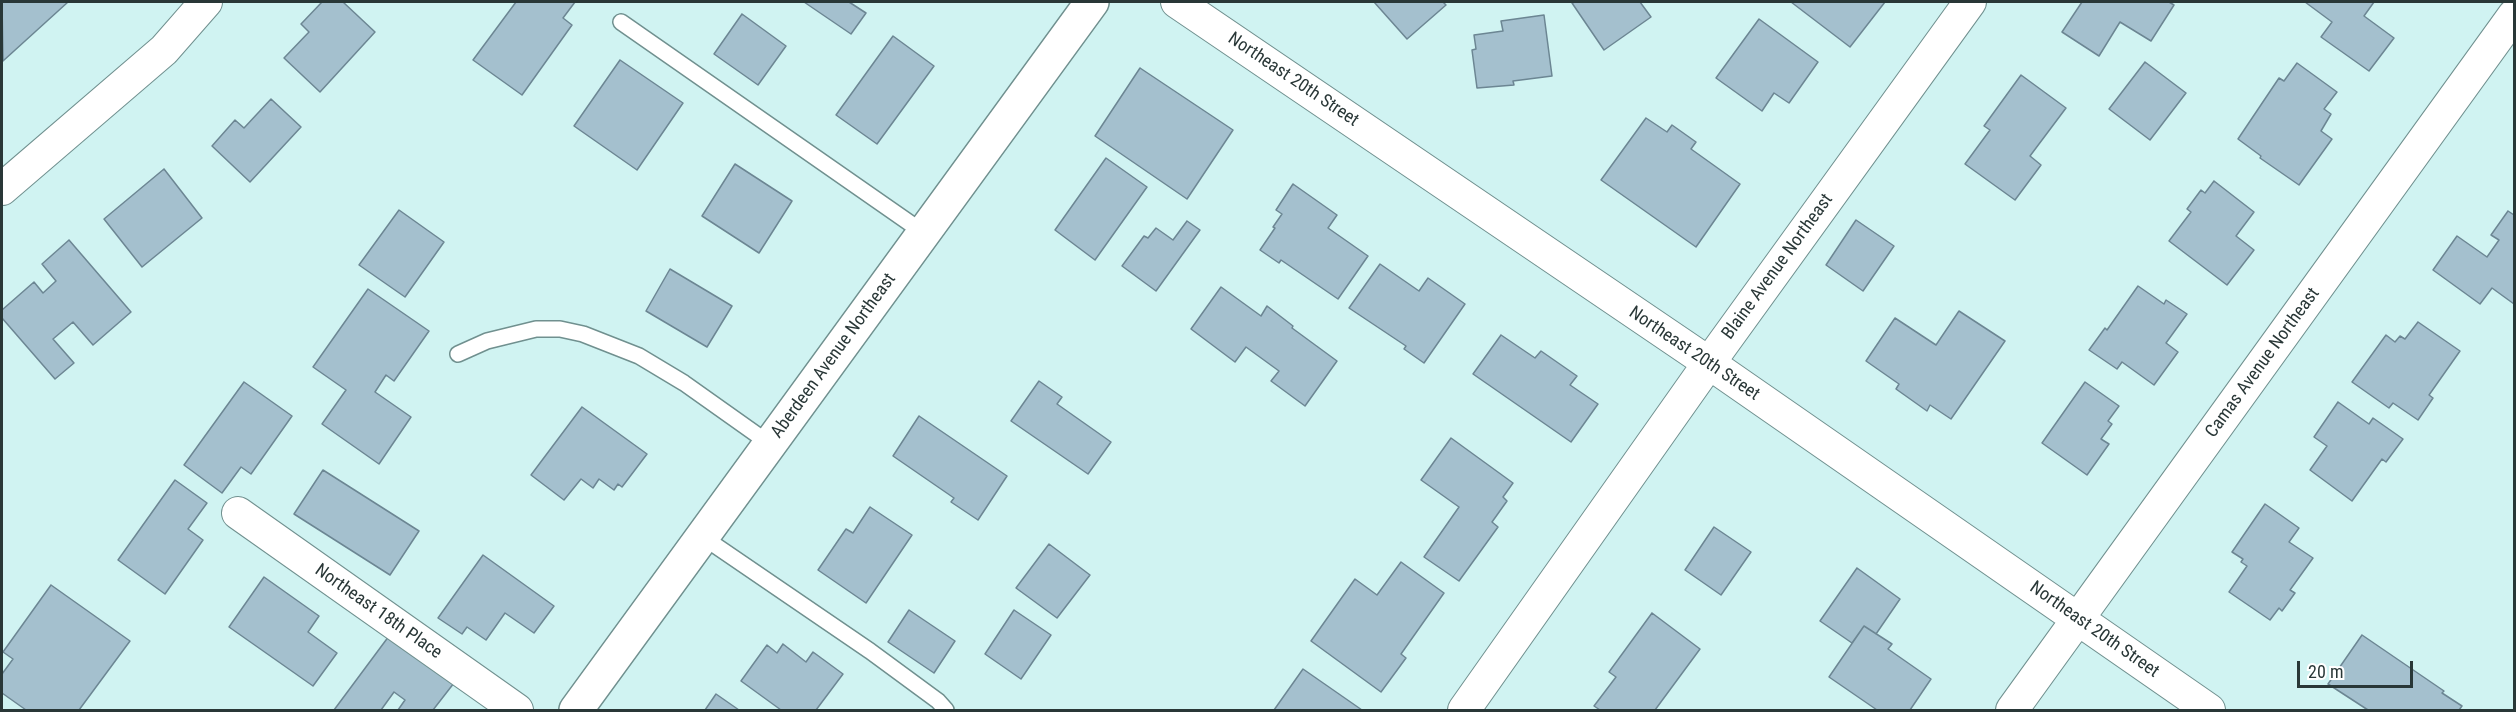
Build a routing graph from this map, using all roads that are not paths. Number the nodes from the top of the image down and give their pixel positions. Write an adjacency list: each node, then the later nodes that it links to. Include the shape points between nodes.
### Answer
1 (206, 2): 7 (street, via 164,50)
2 (1092, 2): 8 (street, Aberdeen Avenue Northeast)
3 (1177, 2): 10 (street, Northeast 20th Street)
4 (1970, 2): 10 (street, Blaine Avenue Northeast)
5 (2514, 15): 14 (street, Camas Avenue Northeast)
6 (621, 22): 8 (lane)
7 (2, 189)
8 (924, 233): 11 (street, Aberdeen Avenue Northeast)
9 (458, 354): 11 (lane, via 487,341 536,328 583,334 639,357 684,383)
10 (1708, 363): 14 (street, Northeast 20th Street); 18 (street, Blaine Avenue Northeast)
11 (770, 444): 13 (street, Aberdeen Avenue Northeast)
12 (238, 513): 15 (street, Northeast 18th Place)
13 (703, 537): 16 (street, Aberdeen Avenue Northeast); 17 (lane, via 870,651)
14 (2078, 619): 19 (street, Camas Avenue Northeast); 20 (street, Northeast 20th Street)
15 (517, 711)
16 (576, 711)
17 (946, 711)
18 (1464, 711)
19 (2012, 711)
20 (2209, 711)

